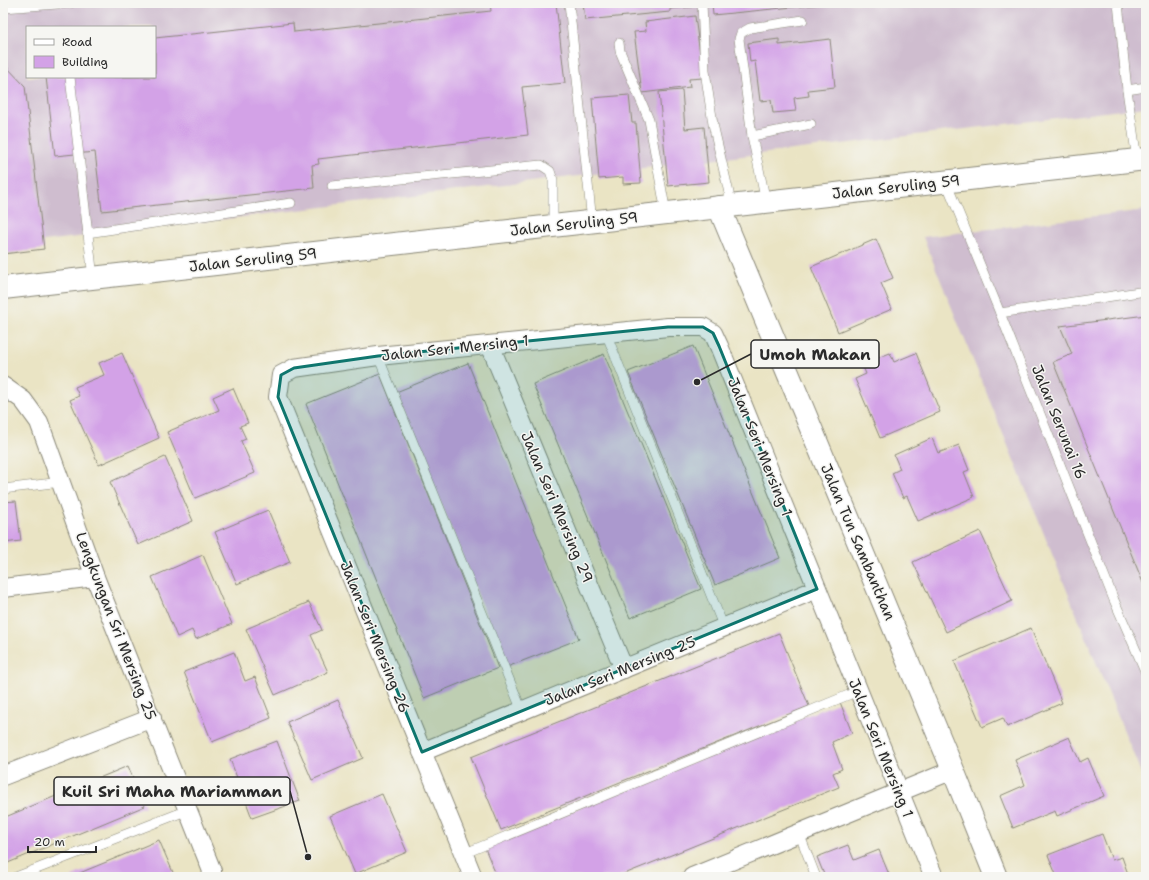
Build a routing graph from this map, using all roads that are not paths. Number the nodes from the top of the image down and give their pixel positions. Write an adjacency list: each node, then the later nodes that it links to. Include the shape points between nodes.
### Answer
1 (71, 3): 5 (lane)
2 (569, 3): 20 (lane)
3 (702, 3): 18 (lane, via 706,78)
4 (1118, 3): 10 (lane)
5 (3, 8)
6 (803, 20): 12 (lane, via 750,28 741,33 739,39)
7 (619, 43): 19 (lane, via 649,120)
8 (70, 78): 22 (lane)
9 (1146, 87): 10 (lane)
10 (1127, 90): 13 (lane)
11 (811, 124): 12 (lane)
12 (752, 136): 16 (lane)
13 (1141, 159): 14 (main road, Jalan Seruling 59)
14 (945, 182): 16 (main road, Jalan Seruling 59); 26 (lane, Jalan Serunai 16)
15 (332, 186): 21 (lane, via 541,165 550,171 553,180)
16 (766, 202): 18 (main road, Jalan Seruling 59)
17 (291, 203): 22 (lane)
18 (726, 206): 19 (main road, Jalan Seruling 59); 44 (main road, Jalan Tun Sambanthan)
19 (666, 213): 20 (main road, Jalan Seruling 59)
20 (592, 222): 21 (main road, Jalan Seruling 59)
21 (553, 226): 23 (main road, Jalan Seruling 59)
22 (87, 233): 23 (lane)
23 (93, 278): 24 (main road, Jalan Seruling 59)
24 (3, 288)
25 (1146, 291): 26 (lane)
26 (1000, 313): 39 (lane, Jalan Serunai 16, via 1114,600)
27 (606, 334): 28 (street, Jalan Seri Mersing 1); 36 (street, Jalan Seri Mersing 1, via 668,327 703,327 713,333); 37 (lane)
28 (490, 345): 29 (street, Jalan Seri Mersing 1); 38 (street, Jalan Seri Mersing 29)
29 (378, 356): 31 (street, Jalan Seri Mersing 1, via 294,368 281,375); 41 (lane)
30 (3, 386): 32 (street, Lengkungan Sri Mersing 25, via 23,400 39,422)
31 (278, 397): 43 (street, Jalan Seri Mersing 26)
32 (61, 482): 33 (lane); 34 (street, Lengkungan Sri Mersing 25)
33 (3, 489)
34 (95, 577): 35 (street); 42 (street, Lengkungan Sri Mersing 25)
35 (3, 588)
36 (818, 589): 37 (street, Jalan Seri Mersing 25); 40 (street, Jalan Seri Mersing 1)
37 (724, 628): 38 (street, Jalan Seri Mersing 25)
38 (624, 669): 41 (street, Jalan Seri Mersing 25)
39 (1146, 673)
40 (858, 691): 46 (street, Jalan Seri Mersing 1); 49 (lane)
41 (522, 711): 43 (street, Jalan Seri Mersing 25)
42 (152, 718): 45 (street); 47 (street, Lengkungan Sri Mersing 25)
43 (422, 752): 49 (street, Jalan Seri Mersing 26)
44 (953, 770): 46 (street); 56 (main road, Jalan Tun Sambanthan)
45 (3, 776)
46 (907, 789): 48 (street); 55 (street, Jalan Seri Mersing 1)
47 (188, 810): 51 (lane); 52 (street, Lengkungan Sri Mersing 25, via 212,871)
48 (799, 833): 50 (street); 54 (lane)
49 (463, 854): 53 (street, Jalan Seri Mersing 26)
50 (694, 876)
51 (16, 877)
52 (211, 877)
53 (472, 877)
54 (816, 877)
55 (934, 877)
56 (996, 877)

